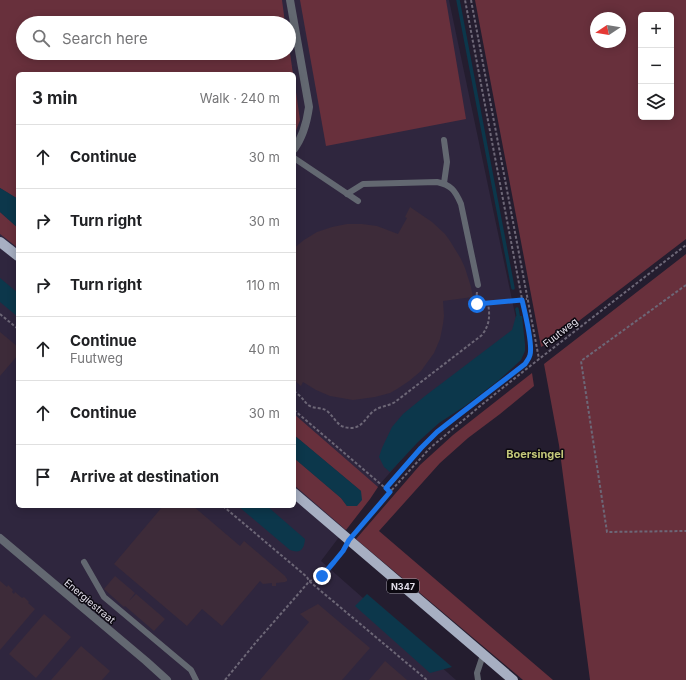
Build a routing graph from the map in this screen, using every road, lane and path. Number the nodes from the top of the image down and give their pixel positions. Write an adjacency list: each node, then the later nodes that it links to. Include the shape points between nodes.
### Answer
1 (290, 0): 4 (street)
2 (465, 0): 18 (path)
3 (471, 0): 17 (path)
4 (293, 16)
5 (296, 33): 7 (street, via 309,106 304,131)
6 (444, 140): 9 (lane, via 447,162)
7 (296, 146)
8 (296, 159): 10 (lane)
9 (444, 183): 10 (lane, via 363,184); 15 (lane, via 457,194 461,204)
10 (347, 194): 11 (lane)
11 (358, 201)
12 (0, 242): 14 (main road)
13 (686, 245): 23 (path, Fuutweg)
14 (16, 254)
15 (478, 285)
16 (686, 285): 30 (path, via 581,361 607,532)
17 (527, 299): 18 (path); 23 (path)
18 (522, 300): 19 (path); 26 (path, via 530,341 528,360 437,432)
19 (488, 303): 20 (path); 24 (path, via 487,327 479,338 395,402 374,410 358,427 339,425 329,412 310,406)
20 (476, 304)
21 (0, 314): 22 (path)
22 (16, 327)
23 (539, 358): 27 (path, Fuutweg, via 430,448)
24 (296, 392)
25 (296, 412): 26 (path)
26 (386, 488): 27 (path)
27 (390, 492): 32 (path, Fuutweg)
28 (296, 495): 32 (main road, N347)
29 (225, 508): 34 (path)
30 (686, 531)
31 (0, 538): 36 (street, Energiestraat)
32 (349, 540): 34 (path, Fuutweg, via 328,569 318,578); 35 (main road, N347)
33 (84, 562): 37 (lane, via 104,597 191,670)
34 (309, 581): 38 (path, Fuutweg); 39 (path)
35 (483, 655): 40 (lane, via 477,673); 41 (main road, N347)
36 (167, 680)
37 (196, 680)
38 (225, 680)
39 (426, 680)
40 (478, 680)
41 (513, 680)

